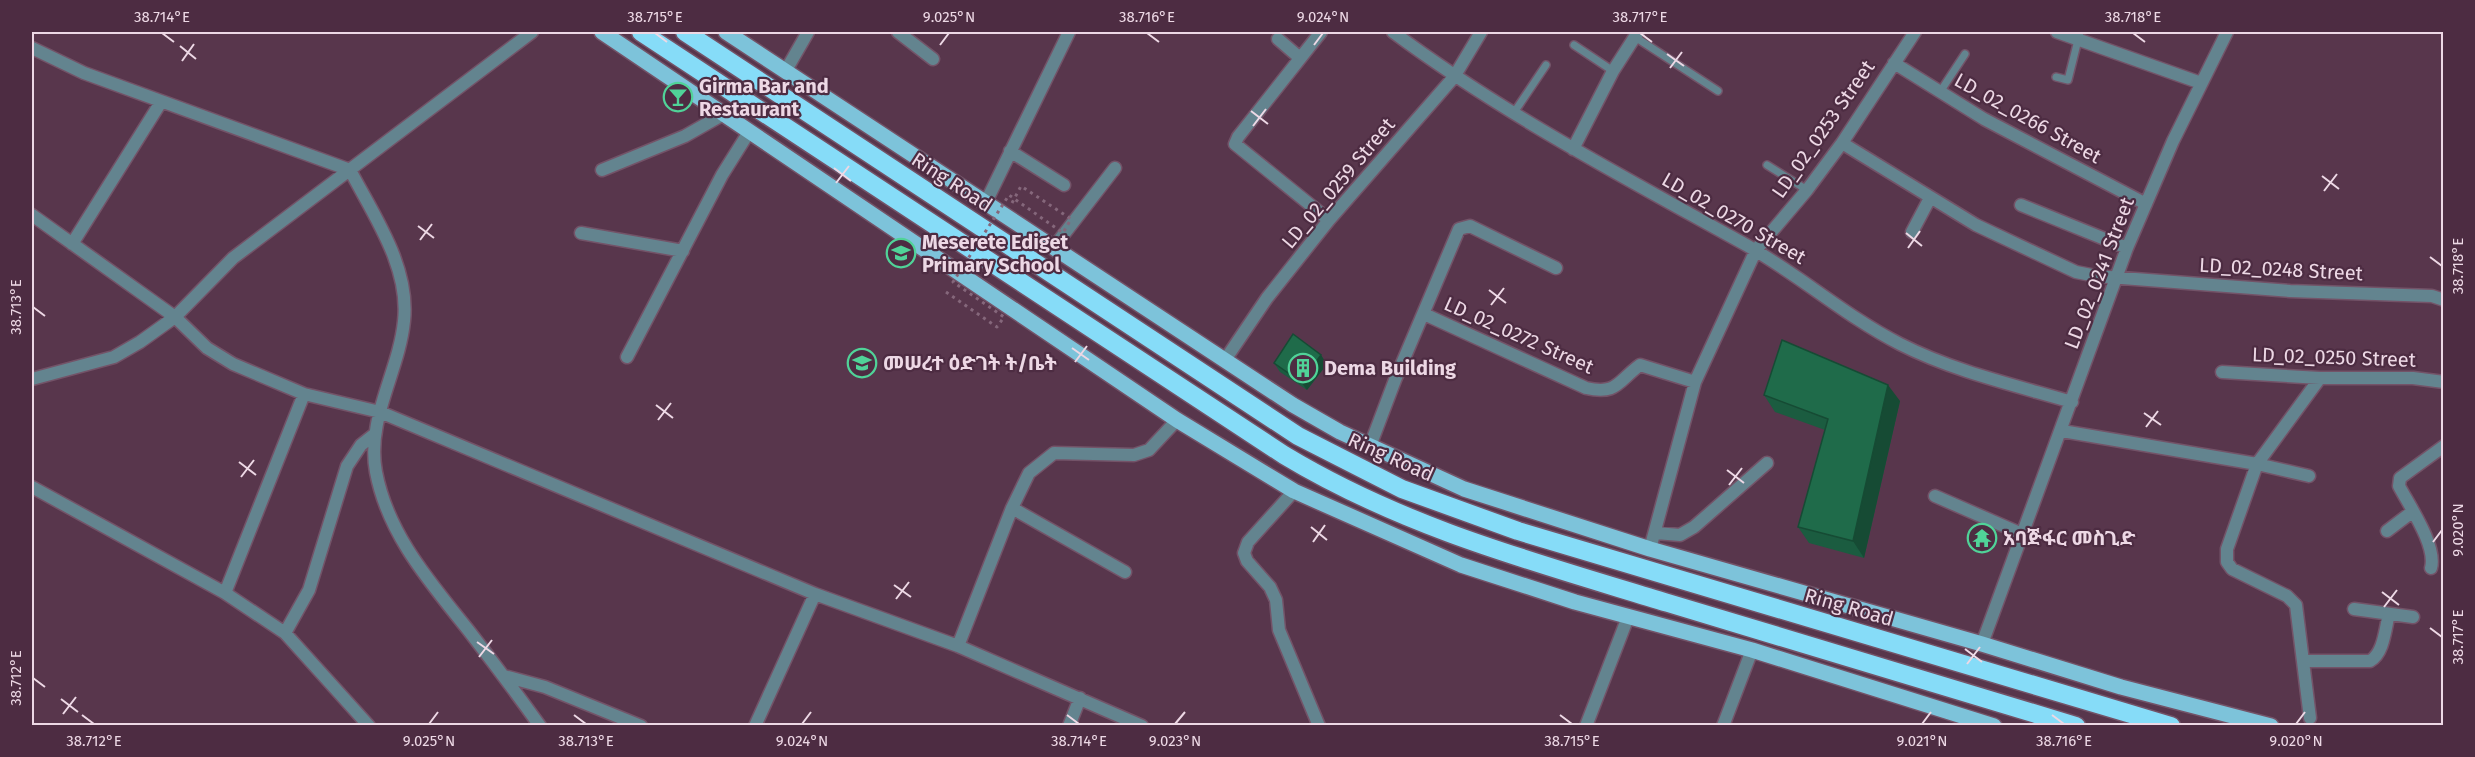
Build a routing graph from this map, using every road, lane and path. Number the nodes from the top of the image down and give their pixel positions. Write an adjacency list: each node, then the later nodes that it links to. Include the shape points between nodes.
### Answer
1 (532, 32): 41 (street)
2 (602, 32): 34 (main road)
3 (641, 32): 119 (highway, via 1284,455 1373,504 1432,529 1545,567)
4 (685, 32): 120 (highway, Ring Road, via 1298,436 1372,475 1518,531)
5 (726, 32): 26 (main road)
6 (808, 32): 26 (street)
7 (898, 32): 22 (street)
8 (1069, 32): 38 (street)
9 (1321, 32): 21 (street)
10 (1393, 32): 27 (street, LD_02_0270 Street)
11 (1481, 32): 27 (street, LD_02_0259 Street)
12 (1915, 32): 23 (street, LD_02_0253 Street)
13 (2057, 32): 16 (street)
14 (2227, 32): 29 (street, LD_02_0241 Street)
15 (1636, 34): 25 (street); 30 (lane)
16 (2079, 36): 28 (lane, via 2068,80); 29 (street)
17 (1278, 39): 21 (street)
18 (1574, 45): 25 (lane)
19 (32, 48): 32 (street)
20 (1965, 54): 31 (lane)
21 (1300, 58): 51 (street, via 1235,144)
22 (933, 59)
23 (1894, 63): 31 (street, LD_02_0266 Street); 36 (street, LD_02_0253 Street)
24 (1546, 65): 33 (lane)
25 (1613, 71): 37 (street)
26 (785, 72): 47 (main road)
27 (1454, 77): 33 (street, LD_02_0270 Street); 51 (street, LD_02_0259 Street)
28 (2056, 77)
29 (2201, 83): 48 (street, LD_02_0241 Street)
30 (1718, 91)
31 (1940, 92): 48 (street, LD_02_0266 Street, via 2054,158)
32 (161, 102): 41 (street); 54 (street)
33 (1513, 114): 37 (street, LD_02_0270 Street)
34 (722, 115): 35 (main road); 42 (street, via 685,136)
35 (749, 132): 58 (street); 75 (main road)
36 (1842, 143): 45 (street, LD_02_0253 Street); 46 (street, LD_02_0248 Street)
37 (1574, 149): 57 (street, LD_02_0270 Street)
38 (1010, 151): 43 (street); 47 (street)
39 (1767, 165): 45 (lane)
40 (1115, 168): 55 (street)
41 (350, 170): 64 (street, via 233,258); 74 (street, via 391,248 404,288 404,322)
42 (602, 170)
43 (1064, 185)
44 (1022, 186): 61 (path, bridge, via 1071,219 1063,233 1009,195 953,282 1004,317 998,327)
45 (1808, 190): 57 (street, LD_02_0253 Street)
46 (1930, 198): 52 (street); 60 (street, LD_02_0248 Street, via 1976,225 2076,272)
47 (986, 202): 55 (main road)
48 (2146, 204): 56 (street, LD_02_0241 Street)
49 (2021, 205): 56 (street)
50 (32, 215): 54 (street)
51 (1329, 220): 66 (street, LD_02_0259 Street)
52 (1912, 232)
53 (581, 233): 58 (street)
54 (72, 244): 64 (street)
55 (1054, 247): 66 (main road)
56 (2127, 248): 60 (street, LD_02_0241 Street)
57 (1756, 250): 70 (street, LD_02_0253 Street); 73 (street, LD_02_0270 Street, via 1898,343 1932,359)
58 (683, 251): 65 (street)
59 (1556, 268): 63 (street, via 1470,226 1464,227 1453,239)
60 (2116, 277): 62 (street, LD_02_0248 Street, via 2290,291 2432,296); 73 (street, LD_02_0241 Street)
61 (946, 292)
62 (2444, 300)
63 (1424, 315): 70 (street, LD_02_0272 Street, via 1586,388 1610,390 1640,365); 78 (street)
64 (175, 317): 69 (street, via 114,357); 72 (street, via 207,348 233,364)
65 (627, 357)
66 (1225, 360): 78 (main road, via 1293,405)
67 (2222, 372): 68 (street, LD_02_0250 Street)
68 (2320, 378): 71 (street, LD_02_0250 Street); 81 (street)
69 (32, 379)
70 (1695, 381): 89 (street, LD_02_0253 Street)
71 (2444, 382)
72 (304, 394): 74 (street); 94 (street)
73 (2072, 402): 76 (street, LD_02_0241 Street)
74 (380, 412): 77 (street); 95 (street)
75 (1177, 420): 84 (main road); 86 (street, via 1149,450 1134,455 1054,453 1029,474)
76 (2062, 431): 81 (street); 90 (street, LD_02_0241 Street)
77 (375, 434): 100 (street, via 361,445 347,466 309,590); 105 (street, via 376,471 404,547)
78 (1370, 446): 91 (main road, via 1464,489)
79 (2443, 446): 87 (street, via 2400,478 2399,486)
80 (1767, 463): 89 (street, via 1694,527 1680,535)
81 (2257, 464): 82 (street); 104 (street, via 2227,549 2227,562 2232,569 2287,596 2296,605)
82 (2308, 476)
83 (32, 487): 94 (street)
84 (1294, 490): 99 (main road, via 1461,565); 115 (street, via 1248,542 1244,553 1276,600 1279,630)
85 (1935, 496): 90 (street)
86 (1012, 508): 93 (street); 102 (street)
87 (2412, 512): 88 (street); 92 (street, via 2430,547)
88 (2387, 531)
89 (1656, 533): 91 (street, LD_02_0253 Street)
90 (2022, 534): 101 (street, LD_02_0241 Street)
91 (1650, 549): 101 (main road)
92 (2432, 568)
93 (1125, 572)
94 (225, 593): 100 (street)
95 (814, 594): 102 (street); 112 (street)
96 (2354, 609): 97 (street)
97 (2389, 614): 98 (street); 104 (street, via 2380,651 2370,661)
98 (2413, 616)
99 (1628, 617): 103 (main road); 116 (street)
100 (285, 633): 109 (street)
101 (1983, 644): 121 (main road, via 2121,687)
102 (958, 646): 106 (street)
103 (1752, 650): 108 (main road); 117 (street)
104 (2303, 661): 107 (street)
105 (504, 676): 110 (street); 111 (street, via 545,687)
106 (1080, 698): 113 (street); 114 (street)
107 (2310, 718)
108 (1973, 722): 118 (main road)
109 (369, 726)
110 (540, 726)
111 (641, 726)
112 (755, 726)
113 (1069, 726)
114 (1142, 726)
115 (1319, 726)
116 (1586, 726)
117 (1723, 726)
118 (1994, 726)
119 (2076, 726)
120 (2171, 726)
121 (2271, 726)

